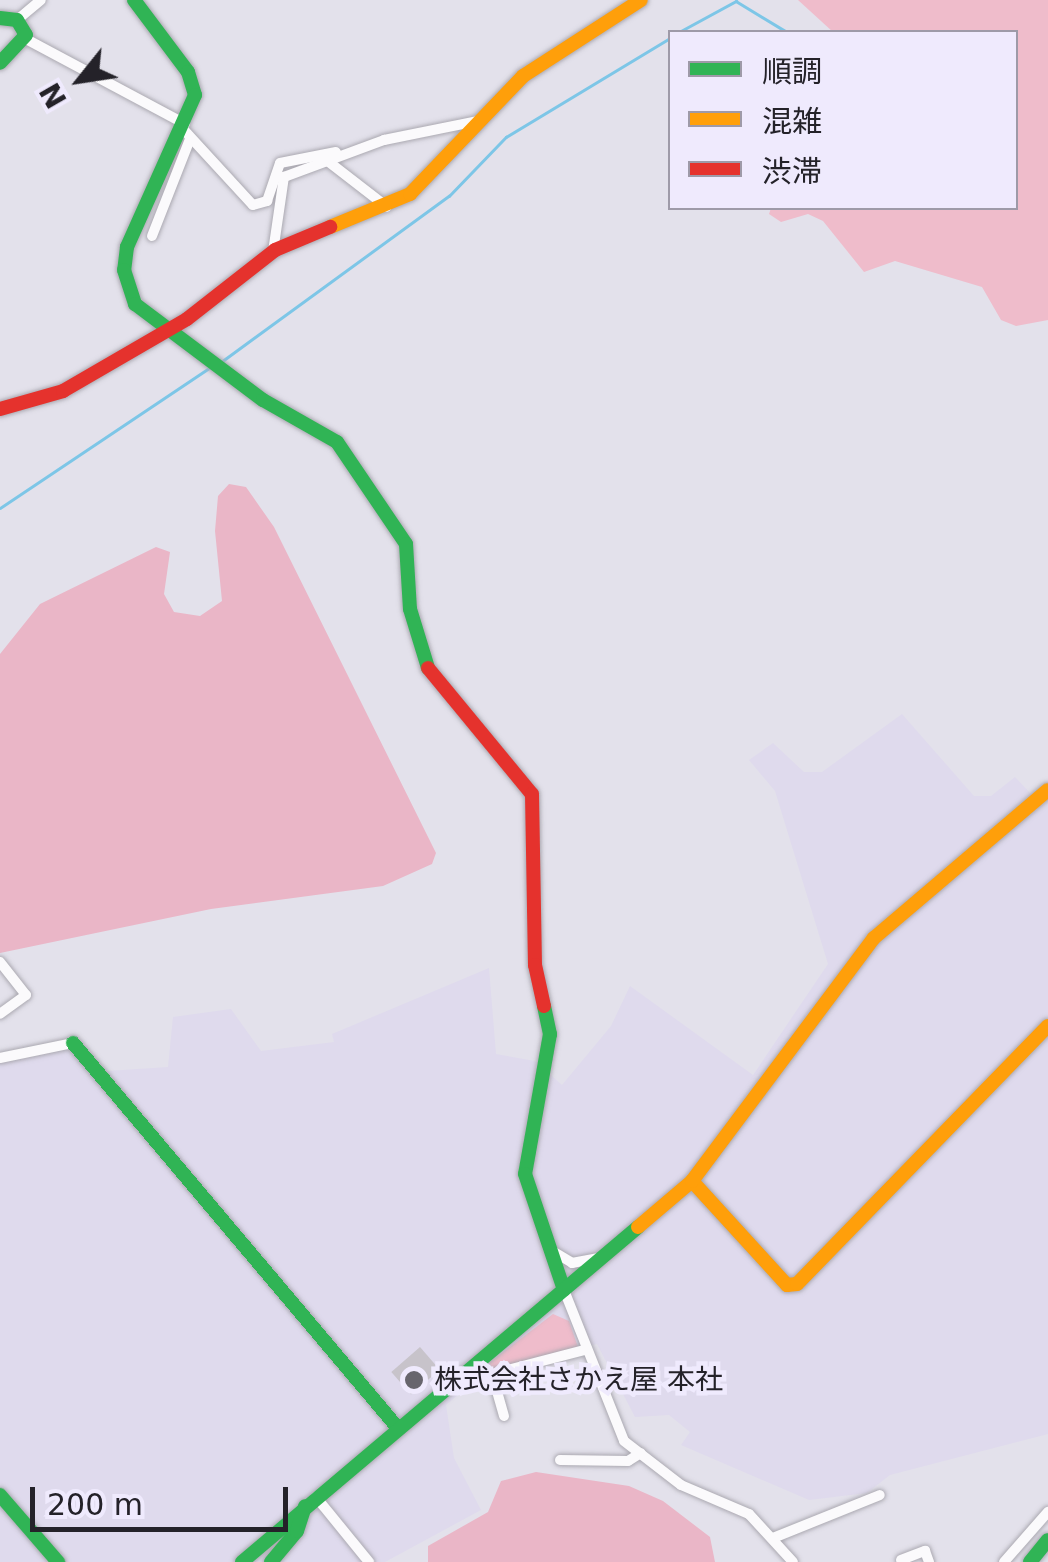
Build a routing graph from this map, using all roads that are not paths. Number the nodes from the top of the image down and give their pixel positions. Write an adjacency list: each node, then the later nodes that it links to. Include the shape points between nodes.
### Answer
1 (41, 0): 5 (street)
2 (134, 0): 9 (street, via 193,82)
3 (641, 0): 8 (street, via 541,62)
4 (0, 18): 5 (street)
5 (16, 20): 6 (street)
6 (26, 39): 7 (street); 9 (street)
7 (0, 62)
8 (483, 118): 10 (street); 12 (street, via 420,186)
9 (186, 131): 10 (street, via 244,200 260,206 280,163); 13 (street); 15 (street, via 124,262 135,304)
10 (347, 153): 11 (street)
11 (324, 160): 12 (street); 14 (street, via 284,177)
12 (386, 208): 14 (street)
13 (152, 236)
14 (273, 252): 15 (street)
15 (166, 332): 16 (street, via 63,391); 24 (street, via 337,442 406,544 410,609 424,665 532,794 534,965 550,1034 525,1174)
16 (0, 409)
17 (1048, 790): 23 (street, via 874,938)
18 (0, 962): 19 (street, via 26,995)
19 (0, 1014)
20 (1048, 1026): 23 (street, via 797,1284 787,1285)
21 (74, 1043): 22 (street); 31 (street)
22 (0, 1058)
23 (692, 1181): 25 (street)
24 (546, 1239): 25 (street, via 565,1262); 26 (street)
25 (604, 1256): 26 (street)
26 (564, 1290): 27 (street); 28 (street)
27 (534, 1315): 28 (street, via 559,1310); 31 (street)
28 (576, 1322): 29 (street)
29 (585, 1350): 30 (street, via 492,1374); 32 (street, via 616,1430)
30 (504, 1416)
31 (397, 1427): 36 (street)
32 (641, 1453): 33 (street, via 628,1461); 38 (street, via 681,1486 750,1514)
33 (560, 1460)
34 (0, 1495): 41 (street)
35 (880, 1495): 38 (street)
36 (311, 1502): 42 (street); 43 (street); 44 (street)
37 (1048, 1512): 47 (street)
38 (773, 1538): 45 (street)
39 (1048, 1540): 48 (street)
40 (901, 1560): 46 (street, via 925,1550)
41 (58, 1562)
42 (242, 1562)
43 (271, 1562)
44 (368, 1562)
45 (793, 1562)
46 (929, 1562)
47 (1004, 1562)
48 (1030, 1562)

